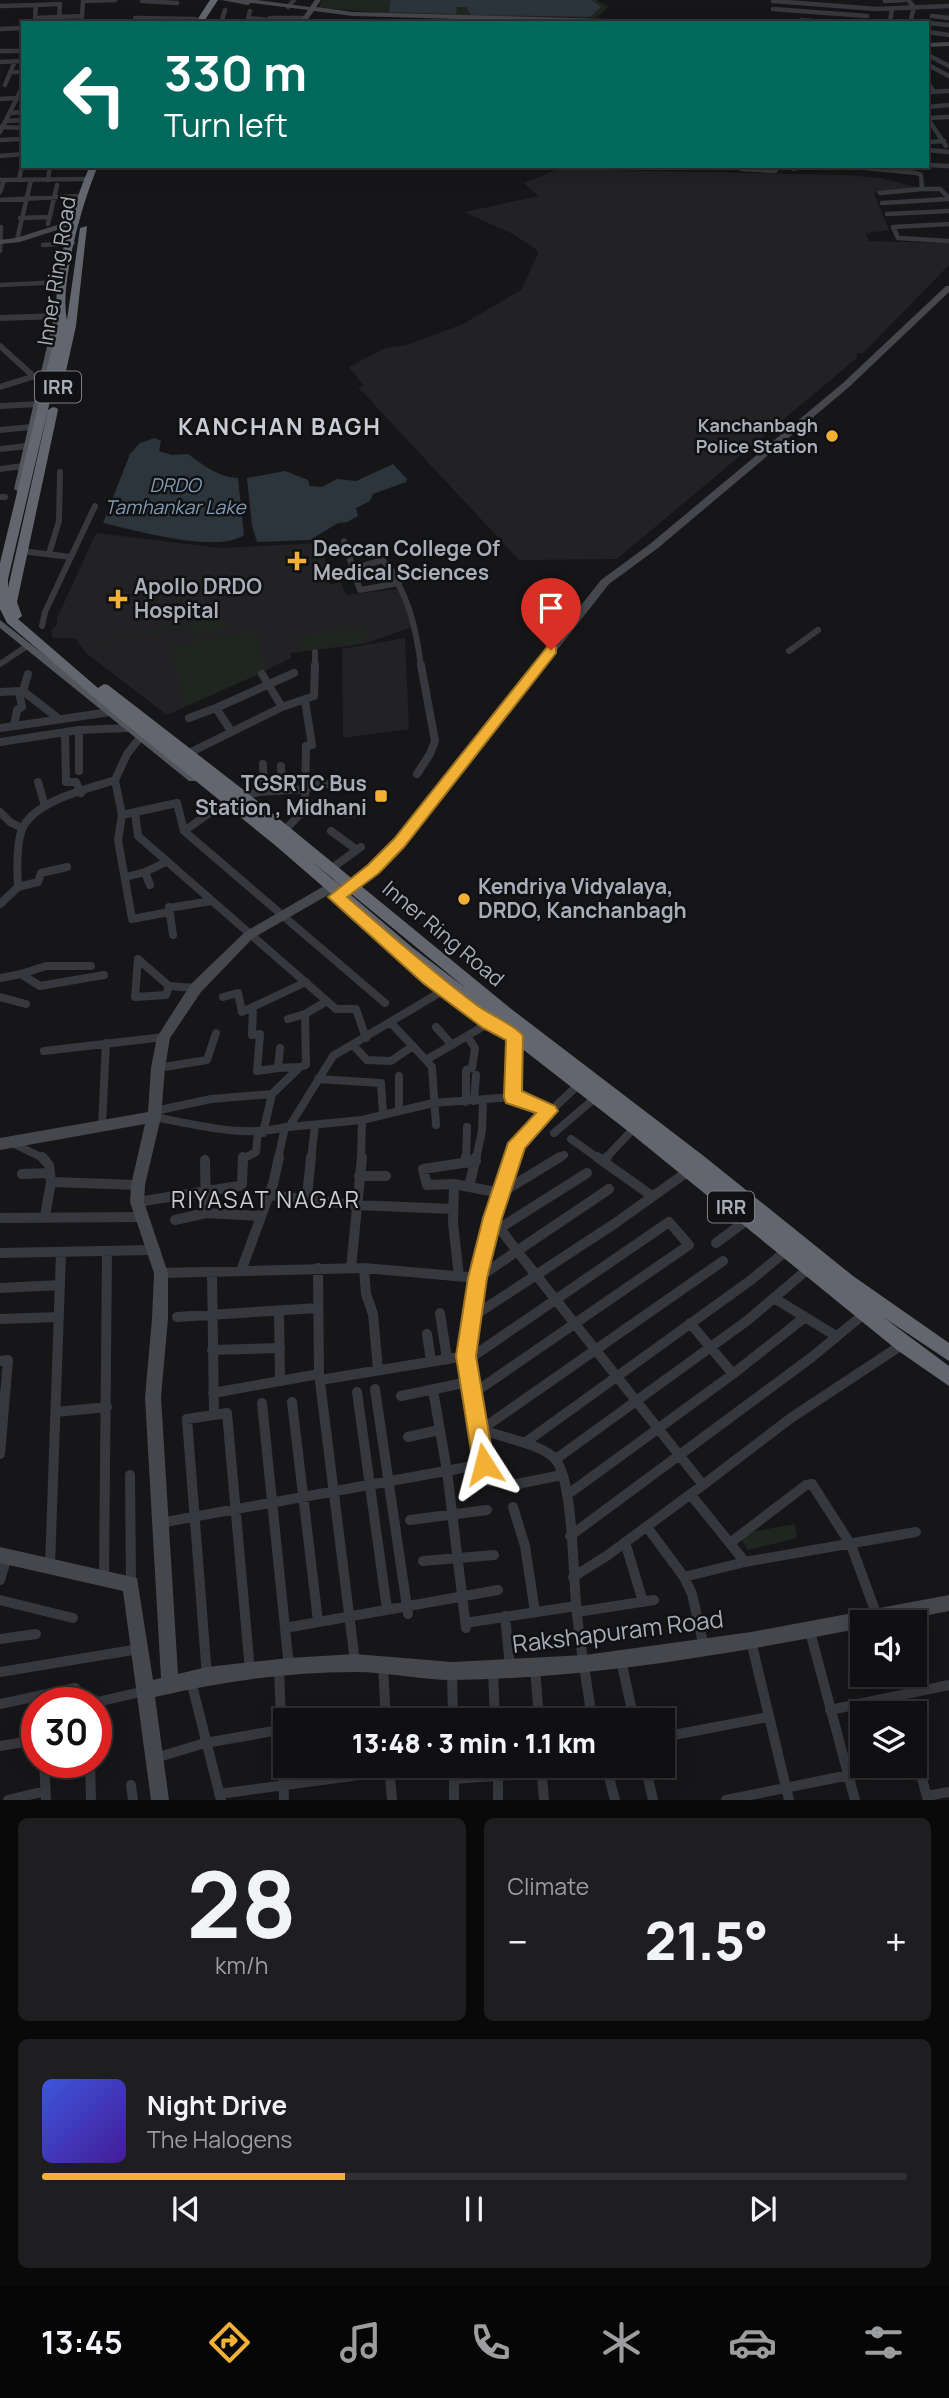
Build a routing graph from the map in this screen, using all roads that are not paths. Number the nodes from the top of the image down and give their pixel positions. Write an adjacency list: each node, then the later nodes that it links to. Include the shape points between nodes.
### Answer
1 (108, 0): 2 (street); 12 (street)
2 (115, 0)
3 (206, 0): 43 (highway)
4 (214, 0): 43 (highway)
5 (224, 0): 29 (main road)
6 (242, 0): 16 (main road)
7 (294, 0): 21 (street)
8 (318, 0): 29 (main road)
9 (773, 0): 17 (street); 27 (street)
10 (875, 0): 23 (street)
11 (906, 0): 14 (street); 22 (street)
12 (83, 1): 31 (street)
13 (142, 1): 38 (street, via 177,5); 39 (street)
14 (885, 1)
15 (60, 2): 19 (street); 34 (street)
16 (268, 2): 21 (main road)
17 (839, 3): 23 (street); 30 (street)
18 (2, 5): 19 (street)
19 (36, 5): 34 (street, via 35,18)
20 (163, 6): 37 (street)
21 (288, 7): 29 (main road)
22 (914, 7): 24 (street); 25 (street); 50 (street)
23 (884, 8): 24 (street)
24 (892, 8): 49 (street)
25 (934, 8): 26 (street); 33 (street)
26 (949, 8)
27 (772, 9): 30 (street); 47 (street)
28 (225, 10): 44 (street)
29 (311, 10): 45 (main road); 46 (main road, via 386,18)
30 (839, 14): 32 (street); 48 (street)
31 (82, 16): 34 (street); 41 (street)
32 (867, 16)
33 (932, 16): 36 (street); 51 (street)
34 (59, 17)
35 (248, 17): 40 (street)
36 (949, 18)
37 (156, 19): 39 (street); 42 (street)
38 (171, 19): 42 (street); 43 (street)
39 (134, 20)
40 (269, 20): 45 (street)
41 (81, 21)
42 (163, 21)
43 (195, 21)
44 (222, 21)
45 (303, 21)
46 (612, 21)
47 (771, 21)
48 (837, 21)
49 (890, 21)
50 (910, 21)
51 (929, 21)
52 (929, 23): 53 (street)
53 (949, 24)
54 (21, 28): 55 (street)
55 (2, 29): 58 (street)
56 (929, 32): 57 (street)
57 (949, 35)
58 (0, 37)
59 (929, 46): 60 (main road)
60 (949, 46)
61 (0, 51): 62 (street)
62 (21, 51)
63 (929, 56): 67 (street)
64 (15, 61): 65 (street); 66 (street); 69 (street)
65 (21, 61)
66 (0, 62)
67 (946, 65)
68 (929, 67): 71 (street)
69 (10, 72): 70 (street); 72 (street)
70 (21, 72)
71 (949, 79)
72 (3, 85): 73 (street)
73 (21, 85)
74 (949, 91): 75 (street)
75 (930, 92)
76 (18, 98): 77 (street); 81 (street)
77 (0, 100)
78 (949, 105): 79 (street)
79 (929, 107)
80 (21, 112): 81 (street)
81 (11, 113): 86 (street)
82 (949, 117): 83 (street)
83 (929, 119)
84 (21, 120): 86 (street)
85 (929, 120): 89 (street)
86 (7, 121): 88 (street)
87 (21, 128): 88 (street)
88 (1, 129)
89 (938, 132): 90 (street); 94 (street)
90 (929, 133)
91 (21, 139): 92 (street); 95 (street)
92 (0, 141)
93 (929, 142): 94 (street)
94 (946, 146)
95 (20, 154): 96 (street)
96 (0, 156)
97 (929, 164): 98 (street)
98 (948, 167)
99 (21, 168): 106 (street)
100 (50, 168): 110 (street)
101 (93, 168): 107 (highway, Inner Ring Road / IRR)
102 (101, 168): 153 (highway, Inner Ring Road / IRR, via 89,196 64,365)
103 (741, 168): 104 (street)
104 (777, 168)
105 (873, 168): 112 (street, via 920,174)
106 (19, 179): 108 (street); 109 (street)
107 (86, 179): 110 (street); 116 (highway, Inner Ring Road / IRR)
108 (2, 180): 113 (street)
109 (31, 180): 110 (street); 117 (street)
110 (48, 180)
111 (57, 185): 115 (street)
112 (922, 189): 114 (street); 118 (street, via 940,189)
113 (0, 192)
114 (880, 193)
115 (55, 196): 116 (street); 117 (street); 123 (street)
116 (80, 197): 125 (highway, Inner Ring Road / IRR)
117 (26, 198): 119 (street); 124 (street)
118 (949, 199): 120 (street)
119 (0, 200)
120 (882, 203)
121 (949, 211): 122 (street)
122 (887, 214)
123 (50, 217): 124 (street); 126 (street)
124 (20, 218): 129 (street)
125 (76, 221): 129 (street, via 27,242); 131 (highway, Inner Ring Road / IRR)
126 (48, 224)
127 (949, 224): 130 (street, via 892,228 898,238)
128 (1, 227): 132 (street)
129 (17, 240): 132 (street)
130 (949, 241)
131 (73, 243): 133 (street); 134 (highway, Inner Ring Road / IRR)
132 (1, 245)
133 (43, 245)
134 (63, 282): 136 (street); 138 (highway, Inner Ring Road / IRR)
135 (949, 283): 161 (main road, via 868,360 649,542)
136 (0, 285)
137 (949, 288): 161 (main road, via 846,385)
138 (58, 316): 139 (street); 142 (main road, Inner Ring Road / IRR); 142 (highway, via 63,323)
139 (0, 318)
140 (0, 346): 141 (street)
141 (33, 377): 142 (street); 143 (street)
142 (45, 383): 144 (main road, Inner Ring Road / IRR); 256 (highway, via 2,579 6,612 17,627)
143 (1, 386)
144 (38, 404): 145 (street); 146 (main road, Inner Ring Road / IRR)
145 (0, 406)
146 (32, 427): 147 (street); 148 (main road, Inner Ring Road / IRR)
147 (0, 430)
148 (27, 446): 149 (street); 150 (main road, Inner Ring Road / IRR)
149 (0, 449)
150 (23, 466): 151 (street); 154 (main road, Inner Ring Road / IRR)
151 (0, 469)
152 (60, 472): 159 (street, via 59,521)
153 (35, 486): 154 (highway); 157 (highway, Inner Ring Road / IRR)
154 (20, 487): 165 (main road, Inner Ring Road / IRR)
155 (95, 506): 160 (street)
156 (344, 541): 158 (street)
157 (21, 551): 159 (street); 168 (highway, Inner Ring Road / IRR)
158 (346, 551): 162 (street, via 373,547); 163 (street)
159 (48, 554): 160 (street)
160 (71, 557): 170 (street)
161 (637, 558): 225 (main road, via 605,582 399,843)
162 (383, 559): 163 (street); 164 (street)
163 (352, 569): 166 (street)
164 (392, 570): 166 (street); 167 (street)
165 (0, 571)
166 (356, 579): 167 (street, via 360,590)
167 (399, 583): 200 (street, via 416,625 435,737 433,750)
168 (6, 608): 170 (highway, Inner Ring Road / IRR)
169 (0, 623): 172 (main road, Inner Ring Road / IRR)
170 (41, 627): 189 (highway, Inner Ring Road / IRR)
171 (818, 630): 173 (street)
172 (27, 646): 175 (street); 185 (main road, Inner Ring Road / IRR)
173 (789, 650)
174 (316, 652): 182 (street, via 314,696)
175 (0, 663)
176 (294, 673): 179 (street)
177 (28, 674): 181 (street)
178 (262, 674): 179 (street)
179 (267, 683): 183 (street); 184 (street)
180 (5, 691): 181 (street)
181 (21, 691): 187 (street); 188 (street, via 22,706)
182 (305, 701): 184 (street); 204 (street, via 313,745 306,746)
183 (215, 708): 186 (street); 192 (street)
184 (282, 708): 192 (street)
185 (110, 712): 187 (street); 194 (main road, Inner Ring Road / IRR)
186 (189, 718)
187 (59, 719): 188 (street)
188 (14, 726): 190 (street)
189 (155, 727): 194 (street); 196 (highway, Inner Ring Road / IRR)
190 (0, 728)
191 (79, 730): 193 (street); 194 (street); 199 (street)
192 (231, 731): 196 (street)
193 (65, 732): 195 (street); 207 (street, via 66,782 76,782)
194 (134, 732): 201 (street); 209 (main road, Inner Ring Road / IRR)
195 (0, 742)
196 (189, 753): 208 (highway, Inner Ring Road / IRR)
197 (263, 764): 206 (street)
198 (281, 766): 205 (street)
199 (79, 771)
200 (417, 774)
201 (115, 780): 207 (street); 215 (street)
202 (38, 782): 210 (street)
203 (347, 783): 204 (street)
204 (307, 787): 205 (street); 211 (street)
205 (282, 790): 206 (street)
206 (264, 791): 208 (street)
207 (81, 793): 210 (street)
208 (243, 796): 218 (highway, Inner Ring Road / IRR)
209 (224, 803): 217 (street); 228 (main road, Inner Ring Road / IRR)
210 (45, 806): 216 (street)
211 (305, 809): 214 (street); 218 (street)
212 (0, 812): 216 (street)
213 (135, 813): 215 (street); 217 (street, via 177,803); 220 (street, via 138,836)
214 (352, 814)
215 (122, 815): 224 (street, via 118,840)
216 (22, 828): 227 (street)
217 (184, 831): 232 (street)
218 (284, 831): 222 (highway, Inner Ring Road / IRR)
219 (331, 831): 222 (street, via 359,849)
220 (166, 862): 223 (street); 229 (street)
221 (67, 867): 227 (street, via 41,873 38,881)
222 (332, 868): 225 (highway, Inner Ring Road / IRR)
223 (145, 872): 224 (street); 226 (street)
224 (126, 877): 231 (street, via 132,919)
225 (349, 883): 228 (main road); 365 (highway, Inner Ring Road / IRR, via 847,1283)
226 (150, 885)
227 (18, 887): 230 (street)
228 (332, 893): 232 (main road); 242 (main road, Inner Ring Road / IRR)
229 (211, 901): 231 (street); 234 (street)
230 (0, 904)
231 (169, 908): 233 (street)
232 (281, 916): 234 (main road); 246 (street)
233 (173, 935)
234 (249, 935): 239 (street); 241 (main road)
235 (91, 966): 236 (street, via 50,965)
236 (21, 974): 237 (street, via 40,986); 238 (street)
237 (104, 975)
238 (0, 978)
239 (306, 982): 245 (street); 248 (street)
240 (169, 986): 240 (street, via 166,995 135,997 138,959); 241 (street)
241 (196, 988): 257 (main road)
242 (444, 989): 251 (street); 252 (main road, Inner Ring Road / IRR)
243 (0, 997): 247 (street)
244 (223, 997): 248 (street, via 238,993 242,1012)
245 (327, 1002): 249 (street); 258 (street, via 336,1009 356,1009)
246 (385, 1003)
247 (26, 1004)
248 (253, 1007): 268 (street, via 252,1035 260,1034 257,1071)
249 (305, 1014): 250 (street); 266 (street)
250 (288, 1019)
251 (391, 1023): 258 (street); 262 (street)
252 (489, 1023): 255 (street); 256 (main road, Inner Ring Road / IRR)
253 (436, 1027): 261 (street)
254 (216, 1033): 267 (street, via 208,1060)
255 (467, 1036): 261 (street); 277 (street, via 474,1050 472,1068 466,1070)
256 (514, 1036): 273 (highway, Inner Ring Road / IRR); 275 (street)
257 (164, 1037): 259 (street); 267 (main road)
258 (366, 1038): 260 (street)
259 (106, 1043): 264 (street); 284 (street)
260 (353, 1045): 262 (street, via 367,1060 388,1061); 269 (street, via 333,1056)
261 (452, 1045): 265 (street)
262 (413, 1046): 265 (street)
263 (279, 1048): 268 (street)
264 (44, 1051)
265 (426, 1060): 278 (street, via 432,1067)
266 (303, 1066): 268 (street); 269 (street); 274 (street)
267 (158, 1068): 281 (main road)
268 (278, 1068)
269 (325, 1068): 272 (street)
270 (476, 1075): 277 (street)
271 (399, 1076): 279 (street)
272 (318, 1079): 282 (street, via 381,1083); 287 (street)
273 (578, 1085): 276 (highway, Inner Ring Road / IRR); 280 (street)
274 (272, 1094): 281 (street, via 211,1100); 290 (street)
275 (513, 1097): 277 (street); 280 (street)
276 (595, 1098): 289 (highway, Inner Ring Road / IRR); 291 (street)
277 (474, 1101): 278 (street); 297 (street, via 482,1131)
278 (433, 1103): 279 (street); 286 (street)
279 (399, 1109): 282 (street)
280 (549, 1111): 309 (street, via 517,1143)
281 (155, 1114): 284 (main road); 290 (street); 305 (street)
282 (383, 1114): 283 (street)
283 (362, 1120): 285 (street); 301 (street)
284 (102, 1125): 293 (main road)
285 (315, 1125): 287 (street); 312 (street)
286 (436, 1125)
287 (287, 1127): 290 (street); 310 (street)
288 (467, 1127): 297 (street)
289 (635, 1127): 296 (street); 298 (highway, Inner Ring Road / IRR)
290 (260, 1133): 308 (street, via 256,1152 243,1157 242,1184)
291 (554, 1133)
292 (572, 1139): 296 (street)
293 (4, 1143): 303 (street, via 44,1158 50,1165)
294 (564, 1155): 309 (street)
295 (205, 1160): 308 (street)
296 (604, 1160): 311 (street)
297 (471, 1161): 304 (street, via 423,1169 427,1185); 306 (street)
298 (687, 1172): 311 (street); 322 (highway, Inner Ring Road / IRR)
299 (587, 1173): 323 (street)
300 (22, 1174): 303 (street)
301 (359, 1176): 302 (street); 313 (street)
302 (386, 1176)
303 (50, 1178): 305 (street); 317 (street)
304 (454, 1184): 306 (street); 314 (street)
305 (138, 1185): 315 (street)
306 (469, 1186): 309 (street)
307 (609, 1189): 326 (street)
308 (207, 1190): 315 (street); 316 (street)
309 (501, 1193): 320 (street)
310 (269, 1195): 312 (street); 318 (street)
311 (652, 1196): 339 (street)
312 (307, 1198): 313 (street)
313 (356, 1205): 314 (street); 333 (street)
314 (453, 1209): 340 (street)
315 (139, 1210): 317 (street); 325 (street)
316 (206, 1213): 318 (street); 321 (street)
317 (45, 1216): 319 (street)
318 (261, 1216): 336 (street)
319 (0, 1218)
320 (492, 1218): 323 (street); 341 (street)
321 (175, 1220)
322 (747, 1220): 324 (street); 327 (highway, Inner Ring Road / IRR)
323 (500, 1228): 326 (street)
324 (716, 1243)
325 (152, 1251): 330 (street); 338 (main road)
326 (517, 1251): 339 (street); 341 (street)
327 (786, 1251): 335 (highway, Inner Ring Road / IRR); 356 (street)
328 (0, 1253): 329 (street)
329 (61, 1253): 330 (street); 342 (street)
330 (107, 1253): 386 (street)
331 (723, 1261): 364 (street)
332 (318, 1268): 333 (street); 336 (street); 346 (street)
333 (351, 1268): 334 (street)
334 (364, 1268): 340 (street); 370 (street)
335 (808, 1269): 344 (street); 349 (highway, Inner Ring Road / IRR)
336 (241, 1271): 337 (street)
337 (212, 1272): 338 (street); 350 (street)
338 (161, 1273): 415 (main road, via 153,1397)
339 (535, 1274): 345 (street); 353 (street)
340 (459, 1276): 341 (street)
341 (478, 1278): 353 (street)
342 (60, 1285): 343 (street); 351 (street)
343 (0, 1288)
344 (774, 1298): 354 (street); 361 (street)
345 (555, 1300): 357 (street); 357 (street, via 669,1222 689,1245); 366 (street)
346 (318, 1308): 347 (street); 373 (street)
347 (279, 1311): 350 (street); 362 (street)
348 (440, 1313): 367 (street)
349 (865, 1313): 359 (street); 360 (highway, Inner Ring Road / IRR)
350 (212, 1315): 352 (street); 363 (street)
351 (59, 1317): 355 (street); 387 (street)
352 (177, 1317)
353 (472, 1317): 366 (street)
354 (805, 1317): 359 (street); 371 (street)
355 (0, 1320)
356 (690, 1323): 361 (street); 372 (street)
357 (576, 1325): 364 (street); 381 (street)
358 (427, 1334): 369 (street)
359 (836, 1336): 395 (street)
360 (903, 1344): 374 (highway, Inner Ring Road / IRR); 403 (street, via 791,1418)
361 (711, 1347): 371 (street); 384 (street)
362 (280, 1348): 363 (street); 375 (street)
363 (212, 1350): 380 (street)
364 (595, 1350): 372 (street); 389 (street)
365 (949, 1353)
366 (466, 1358): 367 (street); 376 (street)
367 (447, 1359): 369 (street)
368 (0, 1361): 394 (street, via 8,1360)
369 (431, 1361): 370 (street)
370 (378, 1370): 373 (street)
371 (733, 1374): 390 (street)
372 (615, 1375): 384 (street); 393 (street)
373 (319, 1377): 375 (street); 404 (street)
374 (949, 1377)
375 (280, 1380): 380 (street)
376 (468, 1382): 378 (street); 381 (street)
377 (375, 1389): 401 (street)
378 (433, 1390): 382 (street); 391 (street)
379 (357, 1392): 402 (street)
380 (213, 1393): 388 (street)
381 (471, 1395): 389 (street)
382 (401, 1396)
383 (292, 1402): 407 (street)
384 (636, 1402): 390 (street); 396 (street)
385 (262, 1403): 408 (street)
386 (107, 1407): 387 (street); 428 (street)
387 (56, 1412): 427 (street)
388 (214, 1416): 410 (street, via 227,1413); 413 (street, via 187,1419)
389 (480, 1429): 393 (street); 397 (street)
390 (658, 1429): 395 (street); 405 (street)
391 (439, 1430): 392 (street); 398 (street)
392 (408, 1437)
393 (526, 1442): 396 (street)
394 (0, 1454)
395 (679, 1455): 403 (street); 418 (street)
396 (556, 1459): 400 (street)
397 (484, 1464): 398 (street); 400 (street, via 485,1481 517,1484)
398 (447, 1471): 401 (street); 412 (street)
399 (130, 1475): 432 (street)
400 (562, 1475): 405 (street)
401 (388, 1481): 402 (street); 438 (street)
402 (369, 1485): 404 (street); 437 (street)
403 (703, 1485): 406 (street)
404 (334, 1491): 407 (street); 443 (street)
405 (567, 1495): 418 (street)
406 (691, 1495): 416 (street); 420 (street)
407 (303, 1498): 408 (street); 446 (street)
408 (271, 1503): 410 (street); 448 (street)
409 (513, 1507): 442 (street, via 525,1546)
410 (235, 1509): 413 (street); 464 (street)
411 (487, 1510): 412 (street)
412 (453, 1516): 414 (street); 424 (street)
413 (195, 1517): 415 (street); 465 (street)
414 (410, 1520)
415 (160, 1522): 466 (main road)
416 (647, 1527): 419 (street); 430 (street)
417 (916, 1532): 421 (street)
418 (570, 1536): 429 (street)
419 (625, 1542): 429 (street); 439 (street, via 648,1601)
420 (730, 1543): 421 (street, via 809,1484); 426 (street)
421 (851, 1545): 426 (street); 440 (street)
422 (494, 1555): 424 (street)
423 (4, 1556): 427 (main road); 431 (street)
424 (458, 1560): 425 (street); 434 (street)
425 (424, 1561)
426 (745, 1562): 430 (street)
427 (50, 1566): 428 (main road)
428 (104, 1576): 432 (main road)
429 (573, 1577): 439 (street)
430 (684, 1577): 453 (street)
431 (0, 1580)
432 (131, 1584): 454 (main road)
433 (498, 1590): 434 (street)
434 (462, 1596): 438 (street); 444 (street, via 466,1625)
435 (0, 1600): 445 (street)
436 (949, 1604): 441 (main road, Rakshapuram Road)
437 (387, 1609): 438 (street); 443 (street)
438 (407, 1609)
439 (576, 1609): 442 (street); 457 (street)
440 (875, 1610)
441 (913, 1610)
442 (535, 1612): 444 (street)
443 (349, 1615): 446 (street); 456 (street)
444 (505, 1616): 461 (street)
445 (74, 1618)
446 (317, 1621): 448 (street)
447 (850, 1621): 449 (main road, Rakshapuram Road)
448 (285, 1628): 459 (street)
449 (809, 1628): 452 (main road, Rakshapuram Road); 481 (street)
450 (36, 1634): 451 (street)
451 (0, 1639)
452 (751, 1641): 453 (main road, Rakshapuram Road); 482 (street)
453 (704, 1647): 455 (main road, Rakshapuram Road)
454 (139, 1648): 463 (street); 468 (main road)
455 (621, 1660): 457 (main road, Rakshapuram Road); 480 (street)
456 (355, 1663): 458 (main road, Rakshapuram Road); 459 (main road, Rakshapuram Road)
457 (585, 1664): 460 (main road, Rakshapuram Road); 479 (street)
458 (383, 1666): 462 (main road, Rakshapuram Road); 475 (street)
459 (284, 1668): 464 (street); 474 (street)
460 (535, 1668): 461 (main road, Rakshapuram Road); 478 (street)
461 (501, 1670): 462 (main road, Rakshapuram Road); 477 (street)
462 (452, 1671): 476 (street)
463 (0, 1672)
464 (250, 1672): 465 (street)
465 (199, 1679): 466 (street); 486 (street)
466 (170, 1684): 468 (street)
467 (949, 1685): 469 (street)
468 (145, 1691): 470 (street); 488 (street)
469 (898, 1696): 472 (street); 481 (street)
470 (112, 1699)
471 (21, 1700): 473 (street)
472 (899, 1701)
473 (0, 1704)
474 (283, 1708)
475 (385, 1708)
476 (453, 1708)
477 (496, 1708)
478 (537, 1708)
479 (590, 1708)
480 (631, 1708)
481 (830, 1710): 489 (street)
482 (768, 1717): 484 (street); 504 (street)
483 (273, 1731): 486 (street)
484 (675, 1735)
485 (21, 1743): 487 (street)
486 (205, 1743): 488 (street); 506 (street)
487 (0, 1746)
488 (155, 1758): 511 (street)
489 (849, 1775): 504 (street); 520 (street)
490 (90, 1778): 509 (street)
491 (284, 1778): 502 (street)
492 (333, 1778): 502 (street)
493 (390, 1778): 513 (street)
494 (460, 1778): 500 (street)
495 (498, 1778): 515 (street)
496 (543, 1778): 516 (street)
497 (609, 1778): 517 (street)
498 (648, 1778): 518 (street)
499 (922, 1778): 507 (street)
500 (454, 1779): 514 (street)
501 (131, 1785): 510 (street)
502 (284, 1786): 506 (street); 512 (street)
503 (949, 1792): 507 (street)
504 (787, 1794): 519 (street)
505 (46, 1795): 508 (street)
506 (220, 1797)
507 (928, 1798)
508 (8, 1800)
509 (91, 1800)
510 (133, 1800)
511 (160, 1800)
512 (284, 1800)
513 (392, 1800)
514 (454, 1800)
515 (498, 1800)
516 (544, 1800)
517 (615, 1800)
518 (653, 1800)
519 (726, 1800)
520 (855, 1800)

